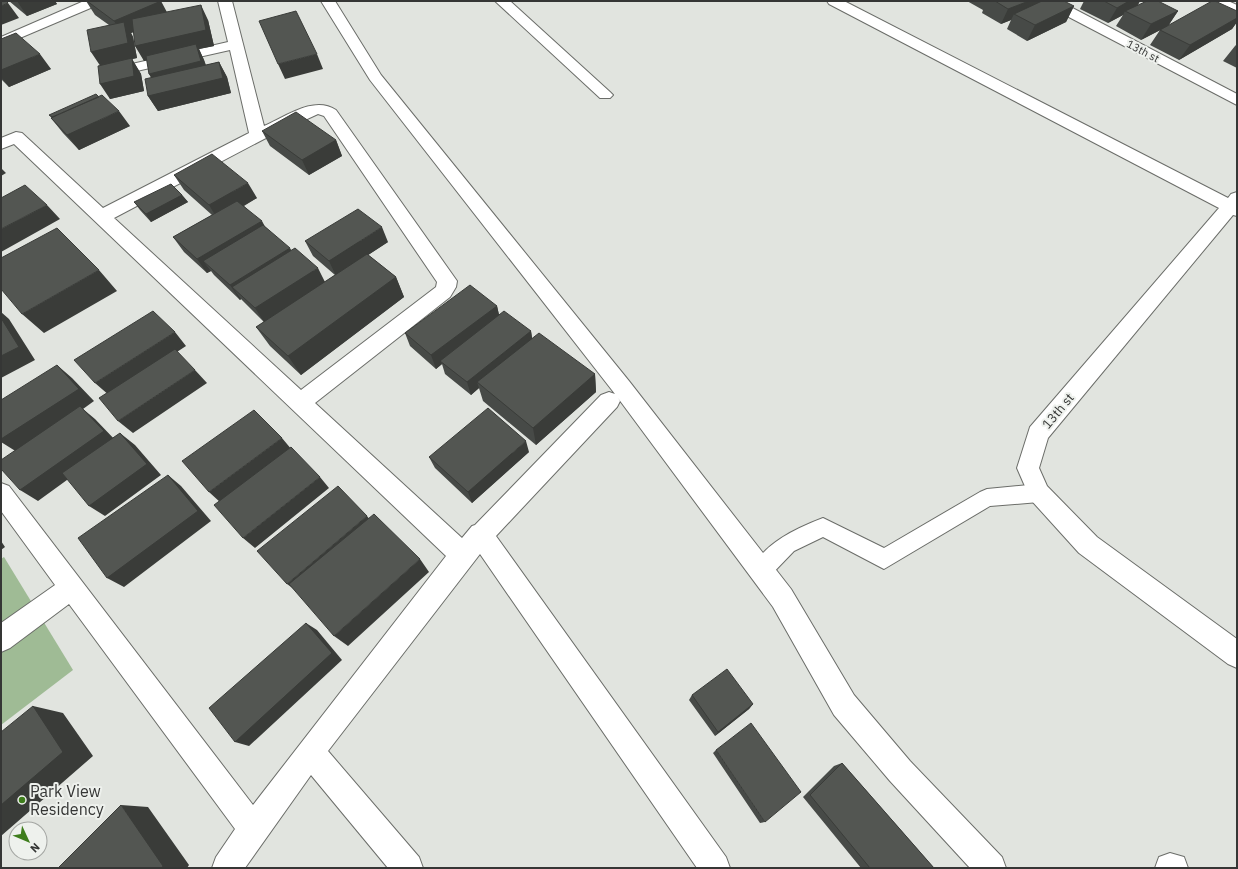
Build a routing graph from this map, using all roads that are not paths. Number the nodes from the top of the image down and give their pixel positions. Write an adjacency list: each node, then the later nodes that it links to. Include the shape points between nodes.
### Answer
1 (95, 1): 9 (street)
2 (328, 1): 24 (street, via 375,77 622,387)
3 (502, 1): 12 (street)
4 (834, 1): 16 (street)
5 (1049, 1): 13 (street, 13th st)
6 (1217, 1): 8 (street)
7 (229, 3): 10 (street)
8 (1237, 10)
9 (1, 42)
10 (234, 45): 11 (street); 14 (street)
11 (110, 73)
12 (605, 95)
13 (1237, 100)
14 (258, 135): 17 (street); 19 (street, via 315,109 327,111 446,281 446,287 442,292)
15 (1, 144): 17 (street, via 16,137)
16 (1235, 205): 21 (street, 13th st, via 1038,434 1028,468)
17 (103, 216): 19 (street)
18 (608, 401): 22 (street)
19 (300, 403): 23 (street)
20 (1, 493): 25 (street)
21 (1039, 493): 24 (lane, via 987,498 884,559 822,527 787,544); 27 (street, 13th st, via 1088,545)
22 (480, 534): 23 (street); 32 (street)
23 (462, 555): 28 (street)
24 (762, 571): 33 (street, via 782,598 844,705 900,771)
25 (71, 588): 26 (street); 29 (street)
26 (1, 639)
27 (1237, 655)
28 (310, 752): 29 (street); 31 (street)
29 (253, 829): 30 (street)
30 (227, 868)
31 (408, 868)
32 (716, 868)
33 (991, 868)
34 (1170, 868): 35 (street)
35 (1173, 868)

